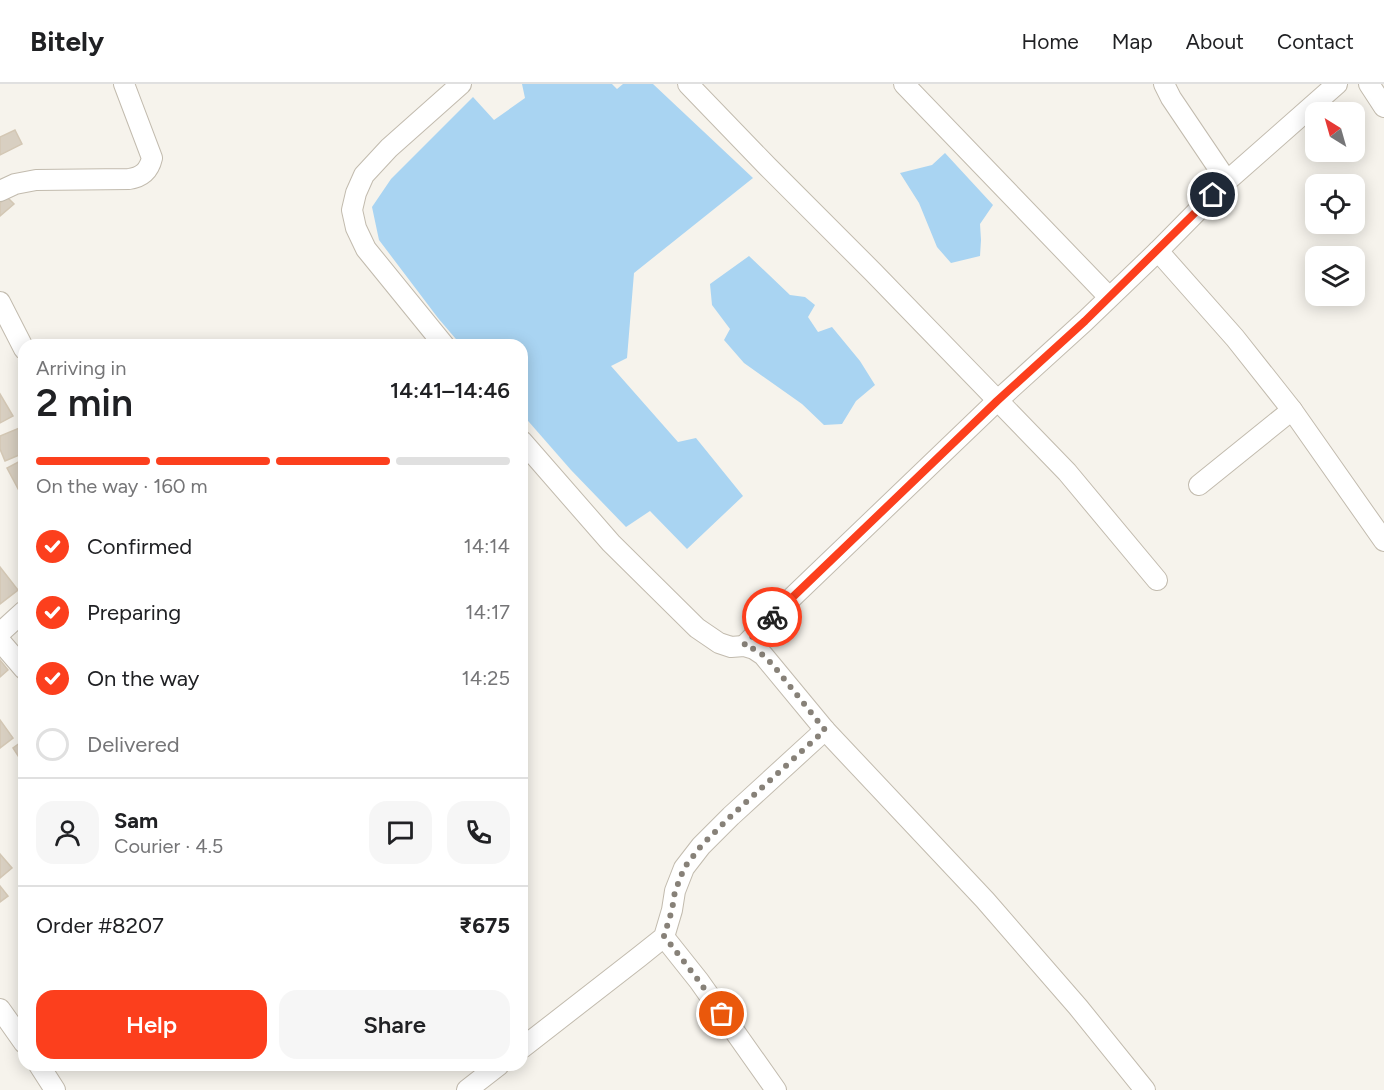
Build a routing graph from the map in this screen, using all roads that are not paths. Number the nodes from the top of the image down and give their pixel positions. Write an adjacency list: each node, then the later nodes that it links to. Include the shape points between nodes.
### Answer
1 (124, 84): 10 (street, via 152,158 145,173 129,178 36,180)
2 (461, 84): 15 (street, via 389,147 364,175 352,210 366,249)
3 (688, 84): 16 (street)
4 (904, 84): 12 (street)
5 (1164, 84): 9 (street)
6 (1337, 84): 9 (street)
7 (1369, 84): 8 (street)
8 (1384, 107)
9 (1227, 181): 11 (street)
10 (0, 191)
11 (1158, 251): 12 (street); 17 (street)
12 (1109, 297): 16 (street)
13 (0, 302): 14 (street)
14 (19, 339)
15 (439, 339)
16 (997, 401): 21 (street, via 1067,472); 25 (street)
17 (1292, 410): 19 (street); 20 (street)
18 (528, 448): 25 (street, via 611,543 697,628 718,643)
19 (1199, 484)
20 (1384, 541)
21 (1157, 580)
22 (18, 616): 23 (street)
23 (0, 633)
24 (0, 641): 26 (street)
25 (744, 645): 27 (street, via 773,665)
26 (18, 662)
27 (825, 730): 28 (street, via 701,846 684,868); 37 (street, via 985,900)
28 (664, 936): 31 (street); 36 (street)
29 (0, 1009): 30 (street)
30 (18, 1034)
31 (528, 1043)
32 (43, 1071): 34 (street)
33 (491, 1071): 35 (street)
34 (55, 1090)
35 (467, 1090)
36 (776, 1090)
37 (1145, 1090)

